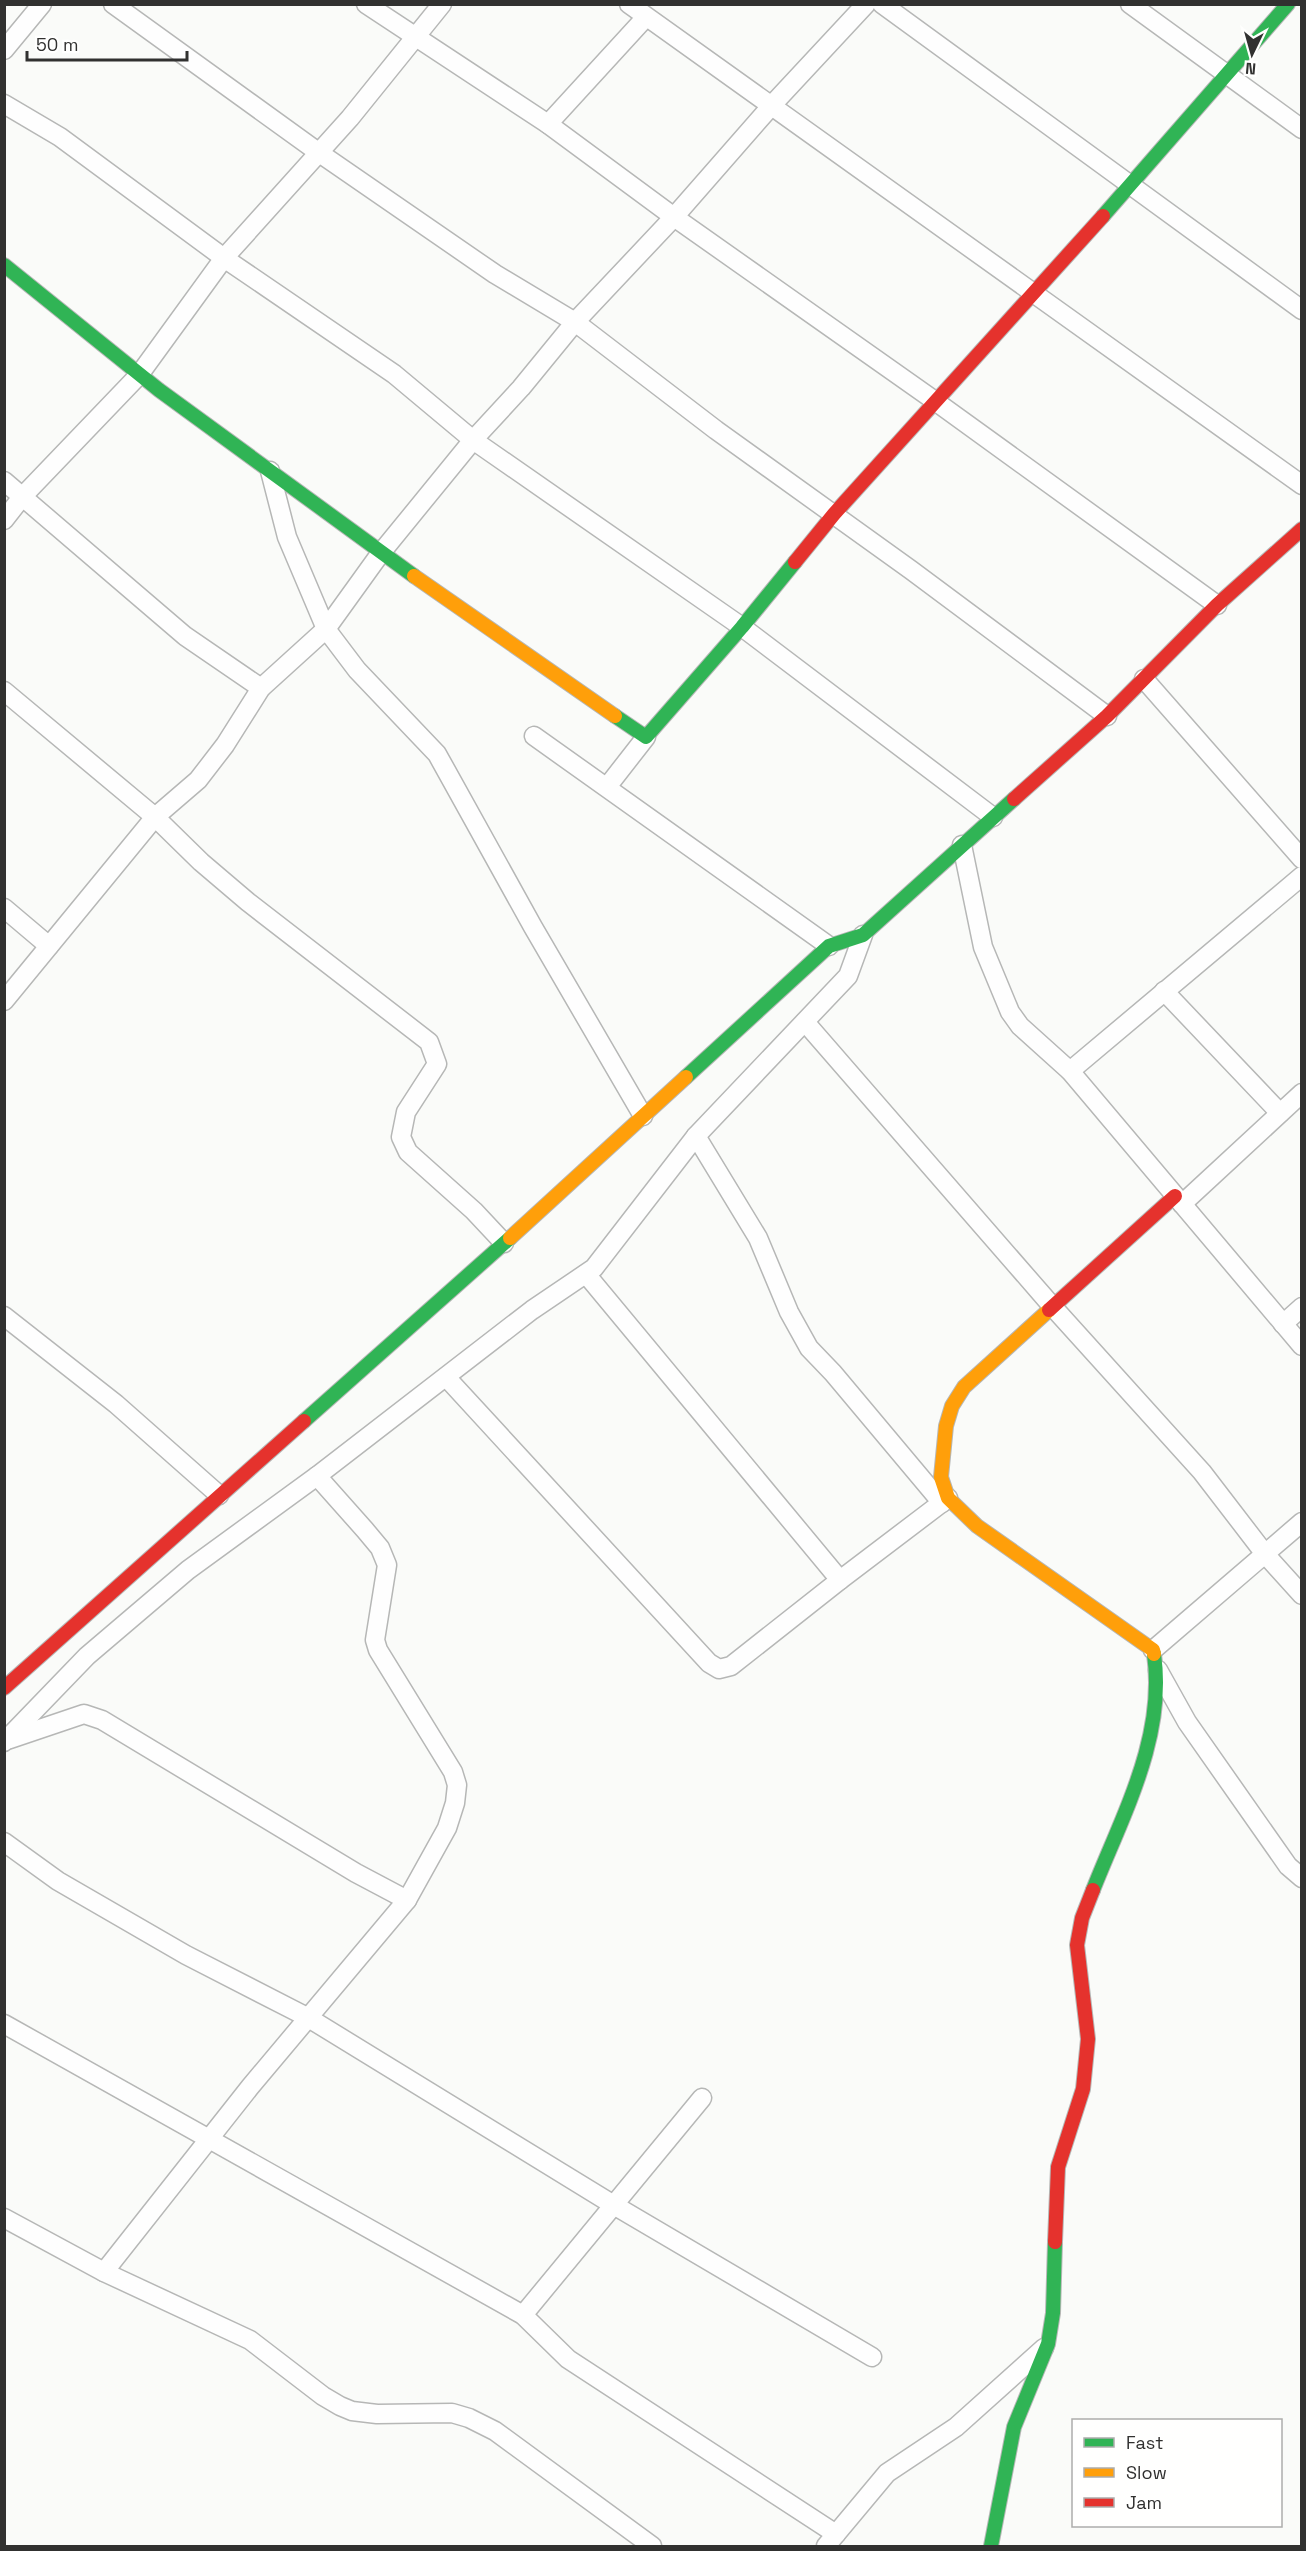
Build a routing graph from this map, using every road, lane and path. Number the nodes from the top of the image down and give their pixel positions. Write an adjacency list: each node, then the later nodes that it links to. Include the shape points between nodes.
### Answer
1 (42, 4): 12 (street)
2 (113, 4): 18 (street)
3 (366, 4): 11 (street)
4 (442, 4): 11 (street)
5 (629, 4): 10 (street)
6 (866, 4): 15 (street)
7 (882, 4): 19 (street)
8 (1130, 4): 13 (street)
9 (1288, 4): 13 (street)
10 (646, 17): 15 (street); 16 (street)
11 (414, 36): 16 (street); 18 (street)
12 (4, 50)
13 (1227, 73): 17 (street); 19 (street)
14 (4, 104): 21 (street, via 60,137)
15 (772, 105): 20 (street); 23 (street)
16 (548, 124): 20 (street)
17 (1302, 129)
18 (318, 152): 21 (street); 25 (street, via 495,274)
19 (1130, 183): 23 (street); 24 (street)
20 (674, 217): 25 (street); 27 (street)
21 (224, 258): 26 (street); 28 (street, via 394,374)
22 (4, 265): 26 (street)
23 (1035, 294): 27 (street); 31 (street)
24 (1302, 310)
25 (574, 322): 28 (street); 33 (street)
26 (139, 375): 29 (street); 32 (street)
27 (935, 400): 33 (street); 37 (street)
28 (473, 440): 36 (street); 38 (street)
29 (270, 471): 36 (street); 39 (street, via 287,537)
30 (4, 480): 32 (street)
31 (1302, 485)
32 (22, 497): 34 (street); 41 (street, via 185,636)
33 (834, 514): 38 (street); 43 (street)
34 (4, 520)
35 (1302, 529): 37 (street)
36 (380, 554): 39 (street); 45 (street)
37 (1217, 605): 40 (street)
38 (742, 627): 45 (street); 48 (street)
39 (326, 629): 41 (street); 62 (street, via 357,670 437,754)
40 (1144, 679): 43 (street); 50 (street)
41 (261, 688): 47 (street, via 198,780)
42 (4, 691): 47 (street)
43 (1107, 716): 48 (street)
44 (534, 736): 46 (street)
45 (646, 737): 46 (street)
46 (607, 787): 55 (street)
47 (155, 817): 54 (street); 65 (street, via 248,902 429,1042 436,1064 406,1112 401,1137 408,1152)
48 (993, 817): 49 (street)
49 (962, 845): 53 (street); 59 (street, via 983,946 1010,1012)
50 (1302, 859)
51 (1302, 876): 56 (street)
52 (4, 908): 54 (street)
53 (863, 935): 55 (street); 58 (street, via 848,976)
54 (49, 946): 57 (street)
55 (829, 946): 62 (street)
56 (1164, 991): 59 (street); 61 (street)
57 (4, 1001)
58 (805, 1022): 63 (street); 67 (street)
59 (1070, 1071): 64 (street)
60 (1302, 1094): 61 (street)
61 (1280, 1113): 64 (street)
62 (643, 1116): 65 (street)
63 (696, 1136): 66 (street); 75 (street, via 758,1238 789,1312 809,1348)
64 (1179, 1200): 67 (street); 70 (street)
65 (504, 1243): 74 (street)
66 (586, 1274): 72 (street, via 532,1310); 78 (street)
67 (1052, 1305): 75 (street, via 964,1386 952,1406 941,1477); 77 (street, via 1202,1472)
68 (1302, 1307): 70 (street)
69 (4, 1316): 74 (street, via 116,1404)
70 (1283, 1324): 71 (street)
71 (1302, 1346)
72 (446, 1377): 73 (street); 78 (street, via 709,1663 719,1669 731,1666)
73 (317, 1476): 83 (street, via 188,1570 95,1648); 86 (street, via 380,1548 387,1565 376,1625 378,1650 453,1772 457,1785 447,1828)
74 (219, 1495): 82 (street)
75 (945, 1501): 78 (street); 80 (street)
76 (1302, 1522): 77 (street)
77 (1265, 1554): 79 (street); 80 (street)
78 (840, 1580)
79 (1302, 1595)
80 (1153, 1650): 81 (street)
81 (1157, 1669): 85 (street, via 1187,1722 1288,1866); 95 (street, via 1150,1745 1082,1918 1077,1945 1088,2039 1083,2090 1058,2168 1053,2313)
82 (4, 1688)
83 (5, 1741): 86 (street, via 84,1714 102,1720)
84 (4, 1842): 87 (street, via 58,1881 186,1955)
85 (1302, 1878)
86 (407, 1900): 87 (street)
87 (307, 2017): 90 (street); 91 (street)
88 (4, 2024): 90 (street)
89 (702, 2098): 91 (street)
90 (209, 2139): 93 (street); 94 (street)
91 (612, 2204): 94 (street); 96 (street)
92 (4, 2218): 93 (street)
93 (104, 2272): 98 (street, via 250,2340 340,2406 377,2414 452,2413 495,2431)
94 (523, 2315): 97 (street, via 568,2359)
95 (1047, 2344): 97 (street, via 956,2427 887,2473); 99 (street, via 1014,2427)
96 (873, 2357)
97 (831, 2540)
98 (652, 2547)
99 (991, 2547)

